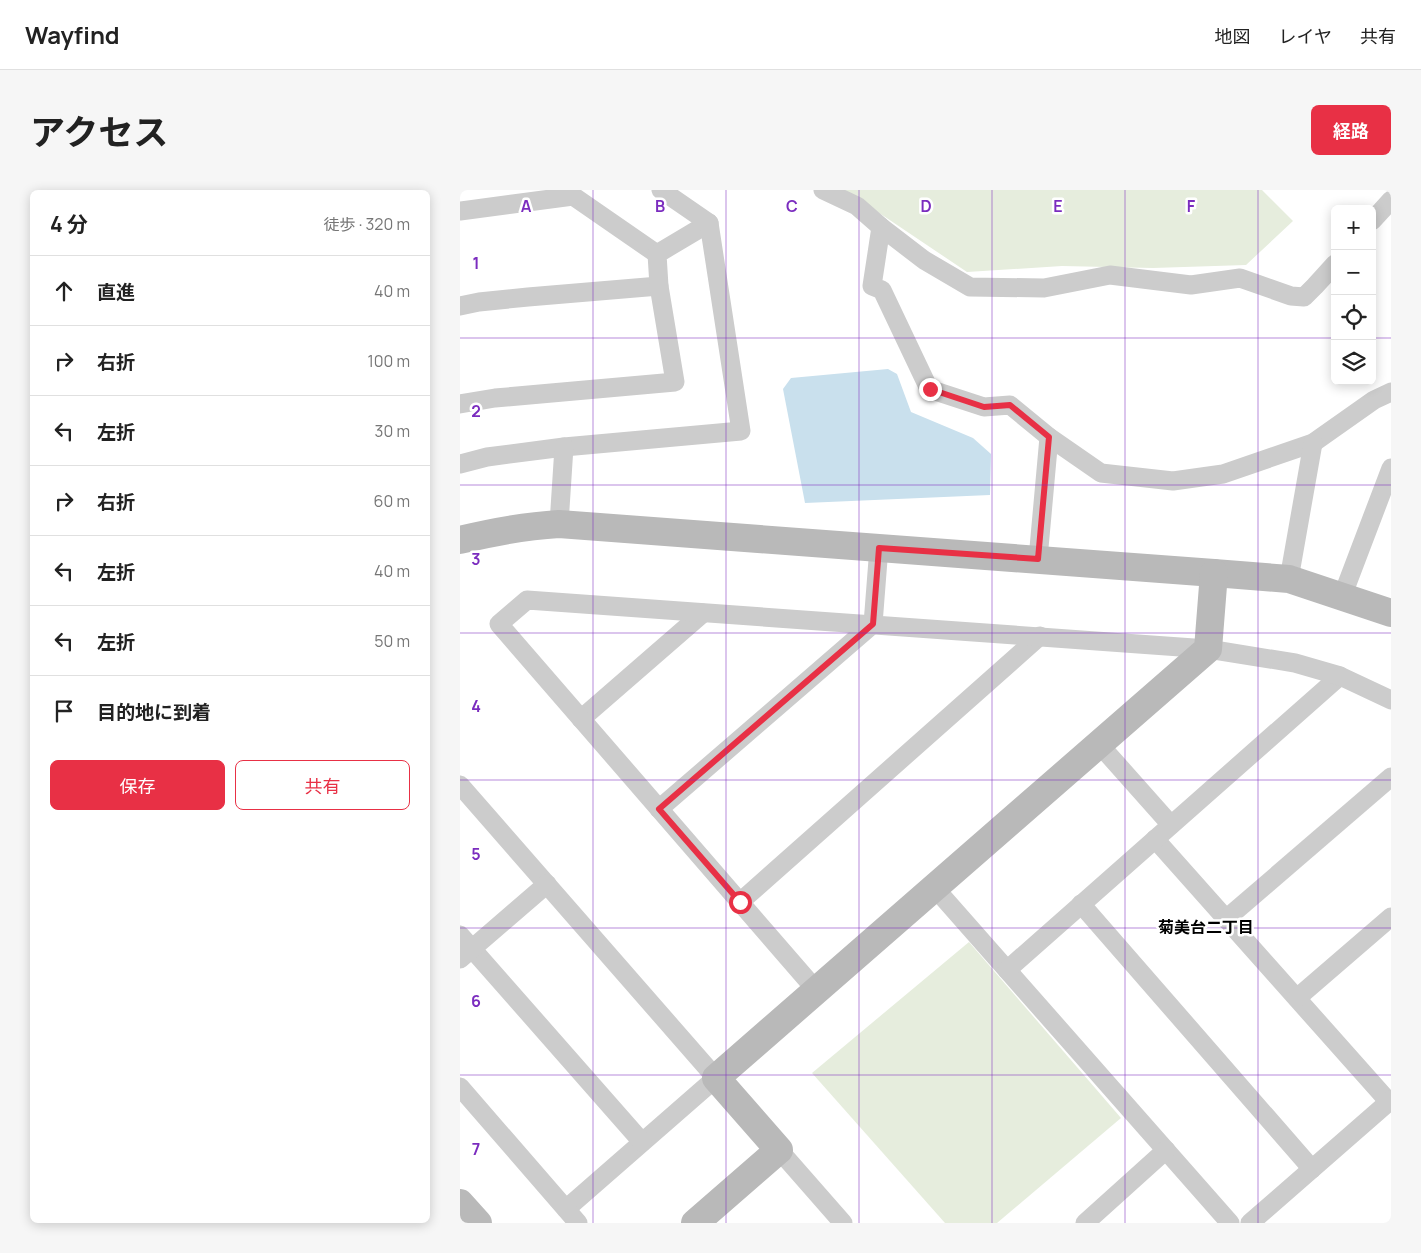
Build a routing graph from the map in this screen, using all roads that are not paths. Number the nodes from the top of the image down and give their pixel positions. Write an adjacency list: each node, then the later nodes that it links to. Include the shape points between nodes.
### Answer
1 (661, 190): 6 (street)
2 (824, 190): 7 (street, via 857,206)
3 (1391, 200): 5 (street)
4 (460, 211): 8 (street, via 573,196)
5 (1376, 217)
6 (709, 223): 8 (street); 16 (street, via 741,431)
7 (881, 227): 9 (street, via 924,260 970,287 1044,288 1110,275 1191,285 1240,278 1291,296 1304,296); 14 (street, via 872,286 882,290 930,389 984,407 1010,405)
8 (656, 254): 10 (street)
9 (1331, 268)
10 (659, 286): 11 (street); 13 (street, via 675,382)
11 (460, 306)
12 (1391, 392): 15 (street, via 1374,400)
13 (460, 404)
14 (1049, 437): 15 (street, via 1101,473 1173,481 1223,474); 22 (street)
15 (1313, 443): 24 (street)
16 (564, 447): 17 (street, via 487,457); 19 (street)
17 (460, 464)
18 (1391, 468): 25 (street)
19 (559, 524): 20 (street, via 492,532); 21 (street)
20 (460, 540)
21 (879, 548): 22 (street); 28 (street)
22 (1038, 559): 23 (street)
23 (1214, 573): 24 (street); 30 (street)
24 (1289, 579): 25 (street)
25 (1342, 597): 27 (street)
26 (703, 612): 28 (street); 33 (street); 33 (street, via 527,600 499,624)
27 (1391, 612)
28 (873, 624): 29 (street); 37 (street)
29 (1040, 636): 30 (street); 42 (street)
30 (1208, 649): 31 (street, via 1295,663); 34 (street)
31 (1340, 676): 32 (street); 38 (street)
32 (1391, 700)
33 (581, 719): 37 (street)
34 (1099, 744): 38 (street); 41 (street)
35 (1391, 777): 45 (street)
36 (460, 785): 40 (street)
37 (659, 809): 42 (street)
38 (1172, 825): 39 (street)
39 (1156, 839): 43 (street); 45 (street)
40 (547, 884): 46 (street); 50 (street)
41 (934, 887): 47 (street); 48 (street)
42 (740, 902): 48 (street)
43 (1081, 904): 47 (street); 56 (street)
44 (1391, 917): 49 (street)
45 (1226, 919): 49 (street)
46 (464, 948): 53 (street)
47 (1007, 970): 55 (street)
48 (816, 990): 50 (street)
49 (1297, 998): 52 (street)
50 (716, 1078): 53 (street); 54 (street)
51 (460, 1087): 58 (street)
52 (1390, 1102): 56 (street)
53 (642, 1142): 58 (street)
54 (779, 1150): 59 (street); 61 (street)
55 (1166, 1150): 62 (street); 63 (street)
56 (1312, 1169): 64 (street)
57 (460, 1202): 60 (street)
58 (572, 1216)
59 (704, 1220)
60 (478, 1223)
61 (843, 1223)
62 (1085, 1223)
63 (1230, 1223)
64 (1250, 1223)

